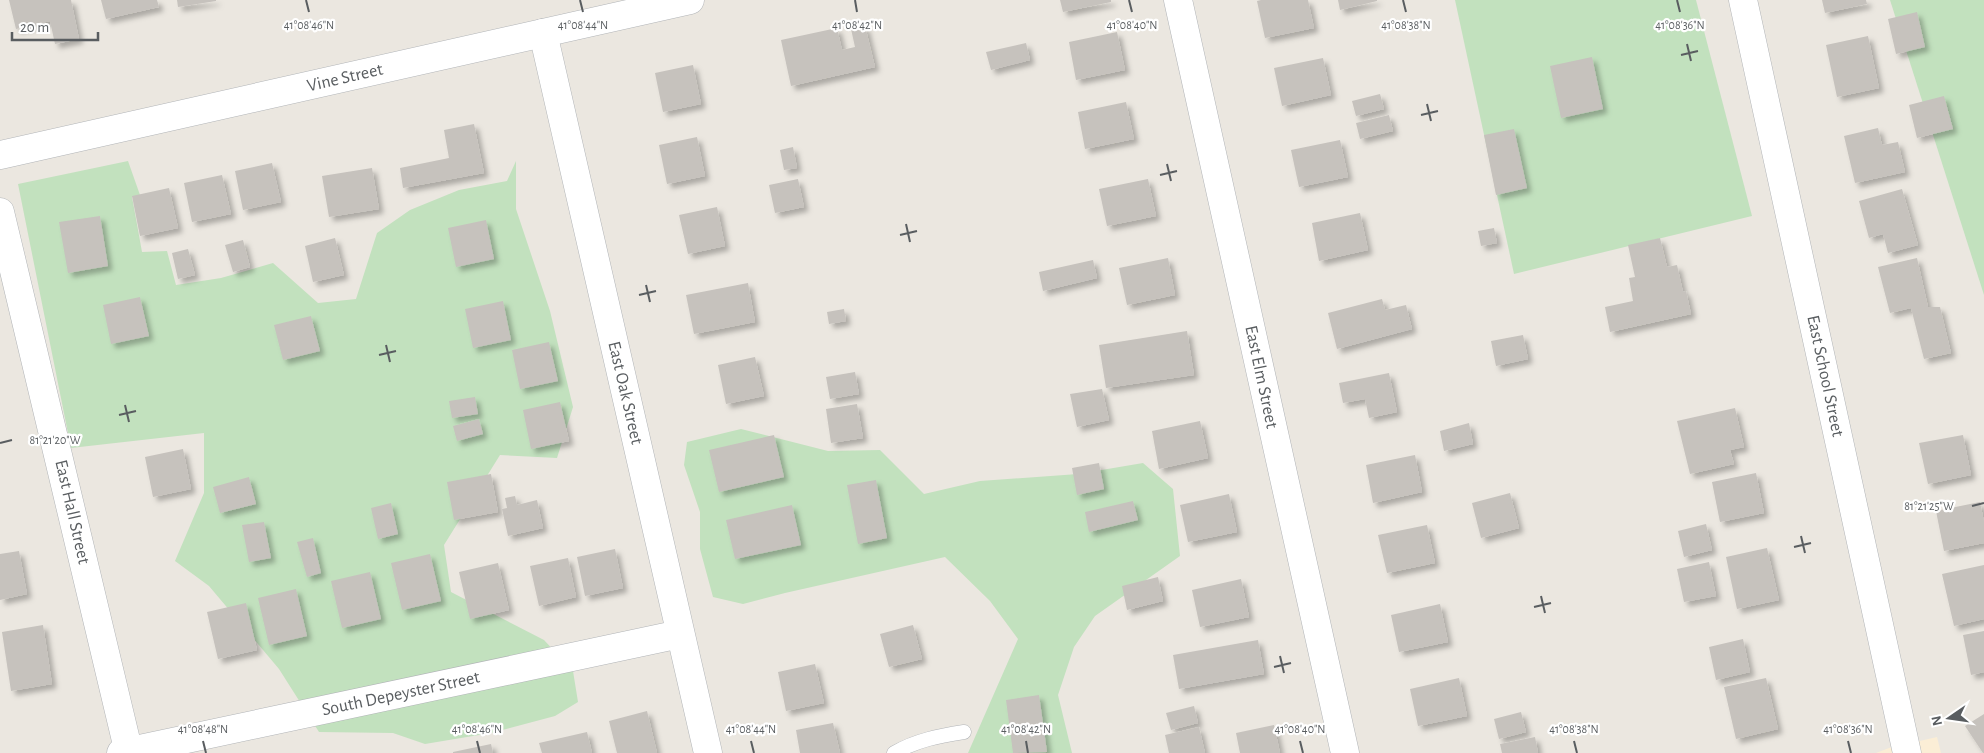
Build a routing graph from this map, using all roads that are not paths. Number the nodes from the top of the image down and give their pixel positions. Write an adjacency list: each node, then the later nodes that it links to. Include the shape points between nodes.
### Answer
1 (690, 0): 4 (street, Vine Street)
2 (1178, 0): 12 (street, East Elm Street)
3 (1742, 0): 13 (street, East School Street)
4 (543, 33): 5 (street, Vine Street); 7 (street, East Oak Street)
5 (0, 155)
6 (0, 212): 9 (street, East Hall Street)
7 (680, 634): 9 (street, South Depeyster Street); 10 (street, East Oak Street)
8 (964, 732): 11 (lane, via 926,738)
9 (126, 752)
10 (708, 753)
11 (894, 753)
12 (1345, 753)
13 (1907, 753)

